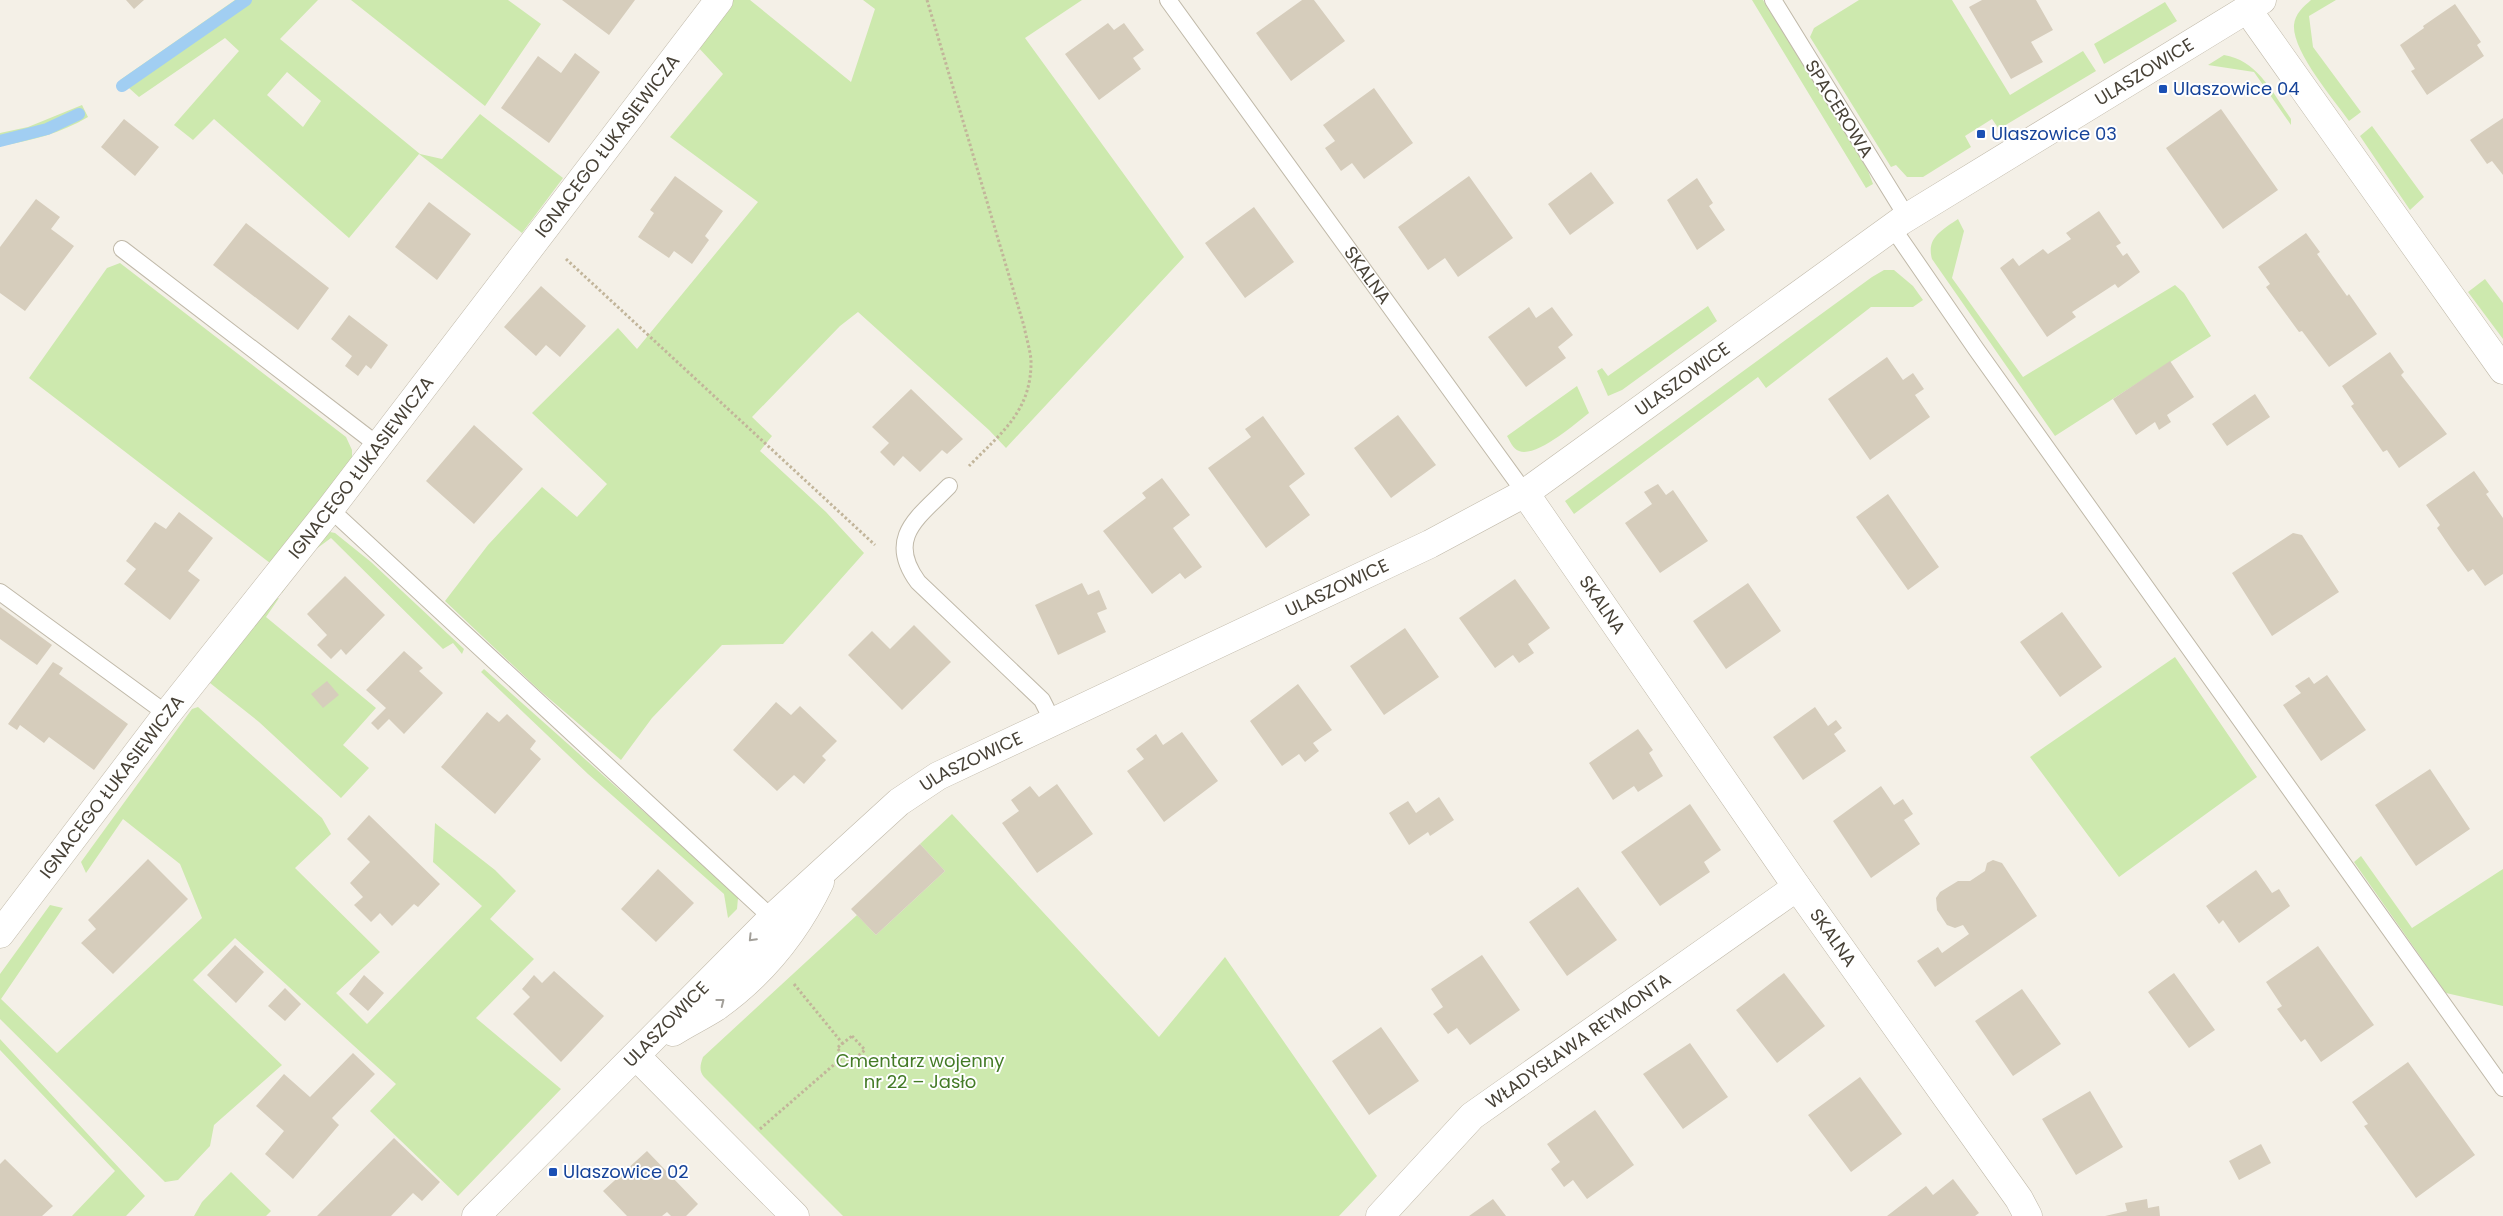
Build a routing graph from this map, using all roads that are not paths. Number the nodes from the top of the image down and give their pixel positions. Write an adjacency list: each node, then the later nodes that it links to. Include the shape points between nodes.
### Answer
1 (719, 0): 8 (street, IGNACEGO ŁUKASIEWICZA)
2 (1168, 0): 10 (lane, SKALNA)
3 (1772, 0): 5 (lane, SPACEROWA)
4 (2255, 5): 5 (street, ULASZOWICE); 7 (street, ULASZOWICE)
5 (1900, 222): 10 (street, ULASZOWICE); 20 (lane, SPACEROWA, via 1976,349)
6 (122, 249): 8 (lane)
7 (2503, 370)
8 (379, 446): 11 (street, IGNACEGO ŁUKASIEWICZA)
9 (949, 486): 14 (lane, via 906,533 903,545 905,560 918,582 1042,700)
10 (1525, 493): 14 (street, ULASZOWICE, via 1430,544); 16 (street, SKALNA)
11 (330, 509): 13 (street, IGNACEGO ŁUKASIEWICZA); 17 (lane)
12 (0, 592): 13 (lane)
13 (167, 714): 18 (street, IGNACEGO ŁUKASIEWICZA)
14 (1053, 722): 15 (street, ULASZOWICE, via 919,788 899,802)
15 (826, 869): 17 (street, ULASZOWICE); 19 (street, one-way to 15, via 715,1008 766,963 795,930)
16 (1797, 887): 23 (street, WŁADYSŁAWA REYMONTA, via 1472,1116); 24 (street, SKALNA)
17 (772, 918): 19 (street, ULASZOWICE, one-way to 19)
18 (0, 934)
19 (636, 1056): 21 (street, ULASZOWICE); 22 (street)
20 (2503, 1088)
21 (476, 1216)
22 (795, 1216)
23 (1380, 1216)
24 (2028, 1216)

